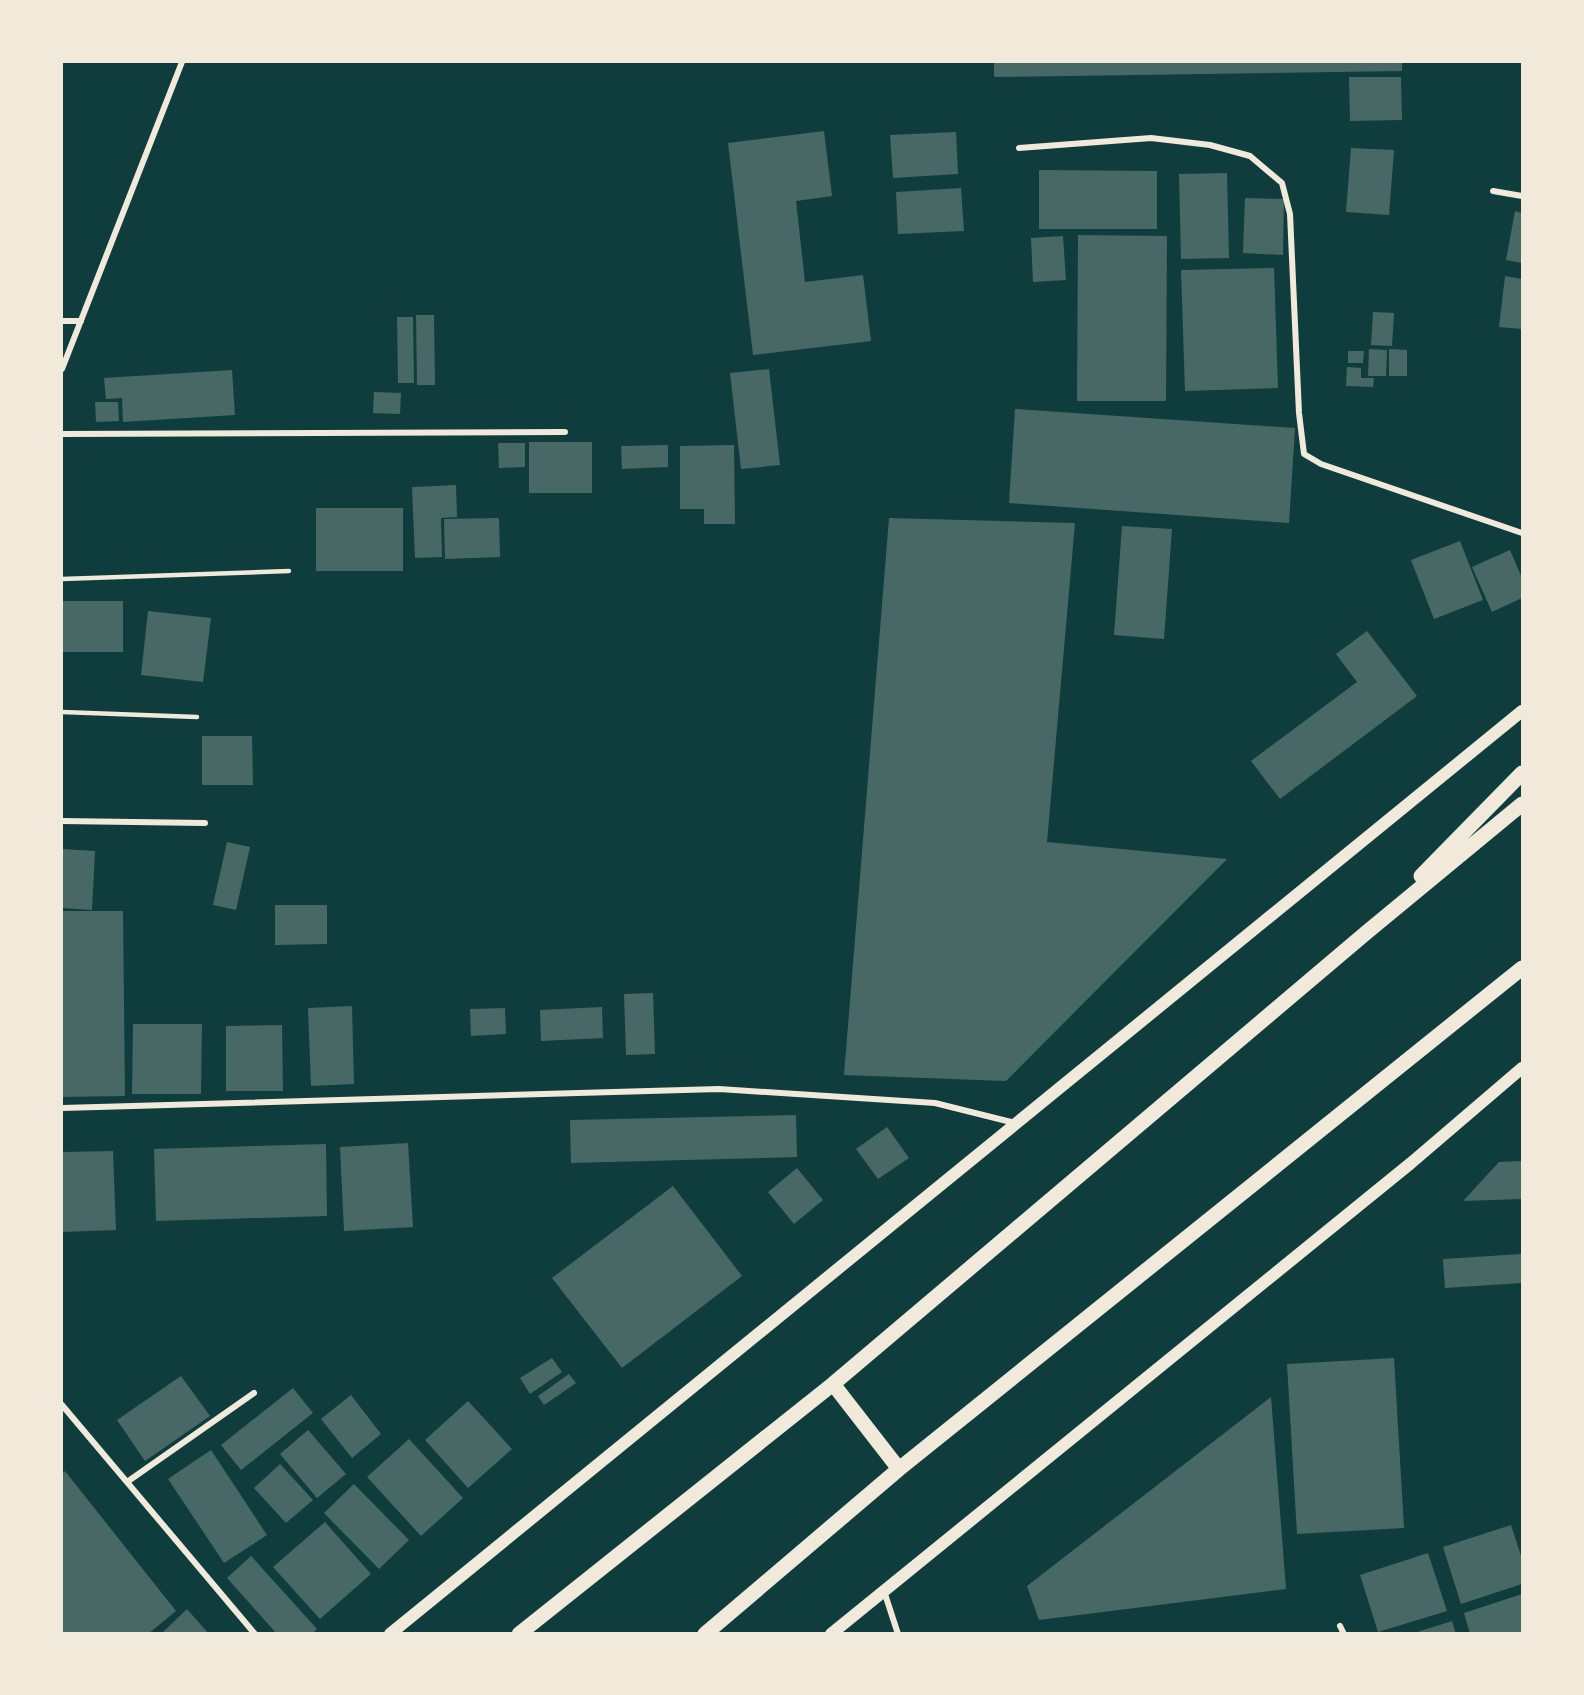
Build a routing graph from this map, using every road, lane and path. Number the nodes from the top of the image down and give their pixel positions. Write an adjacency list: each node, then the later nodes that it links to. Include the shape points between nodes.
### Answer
1 (182, 62): 6 (street)
2 (1019, 148): 10 (street, via 1151,138 1210,145 1250,156 1282,183 1290,214 1304,454 1321,464)
3 (1493, 191): 4 (street)
4 (1522, 196)
5 (62, 321): 6 (street)
6 (81, 321): 7 (street)
7 (62, 369)
8 (565, 432): 9 (street)
9 (62, 434)
10 (1522, 533)
11 (289, 571): 12 (lane)
12 (62, 579)
13 (1522, 711): 24 (main road)
14 (62, 712): 15 (lane)
15 (197, 717)
16 (1522, 773): 20 (main road)
17 (1522, 804): 20 (main road)
18 (62, 821): 19 (street)
19 (205, 823)
20 (1367, 932): 25 (main road)
21 (1522, 968): 28 (main road)
22 (1522, 1068): 30 (main road)
23 (62, 1108): 24 (street, via 720,1089 935,1104)
24 (1015, 1123): 33 (main road)
25 (833, 1384): 28 (main road); 34 (main road)
26 (254, 1393): 29 (street)
27 (62, 1405): 29 (street)
28 (899, 1469): 35 (main road)
29 (127, 1482): 32 (street)
30 (884, 1591): 36 (main road); 37 (street)
31 (1340, 1626): 38 (street)
32 (255, 1634)
33 (390, 1634)
34 (519, 1634)
35 (705, 1634)
36 (831, 1634)
37 (897, 1634)
38 (1344, 1634)

